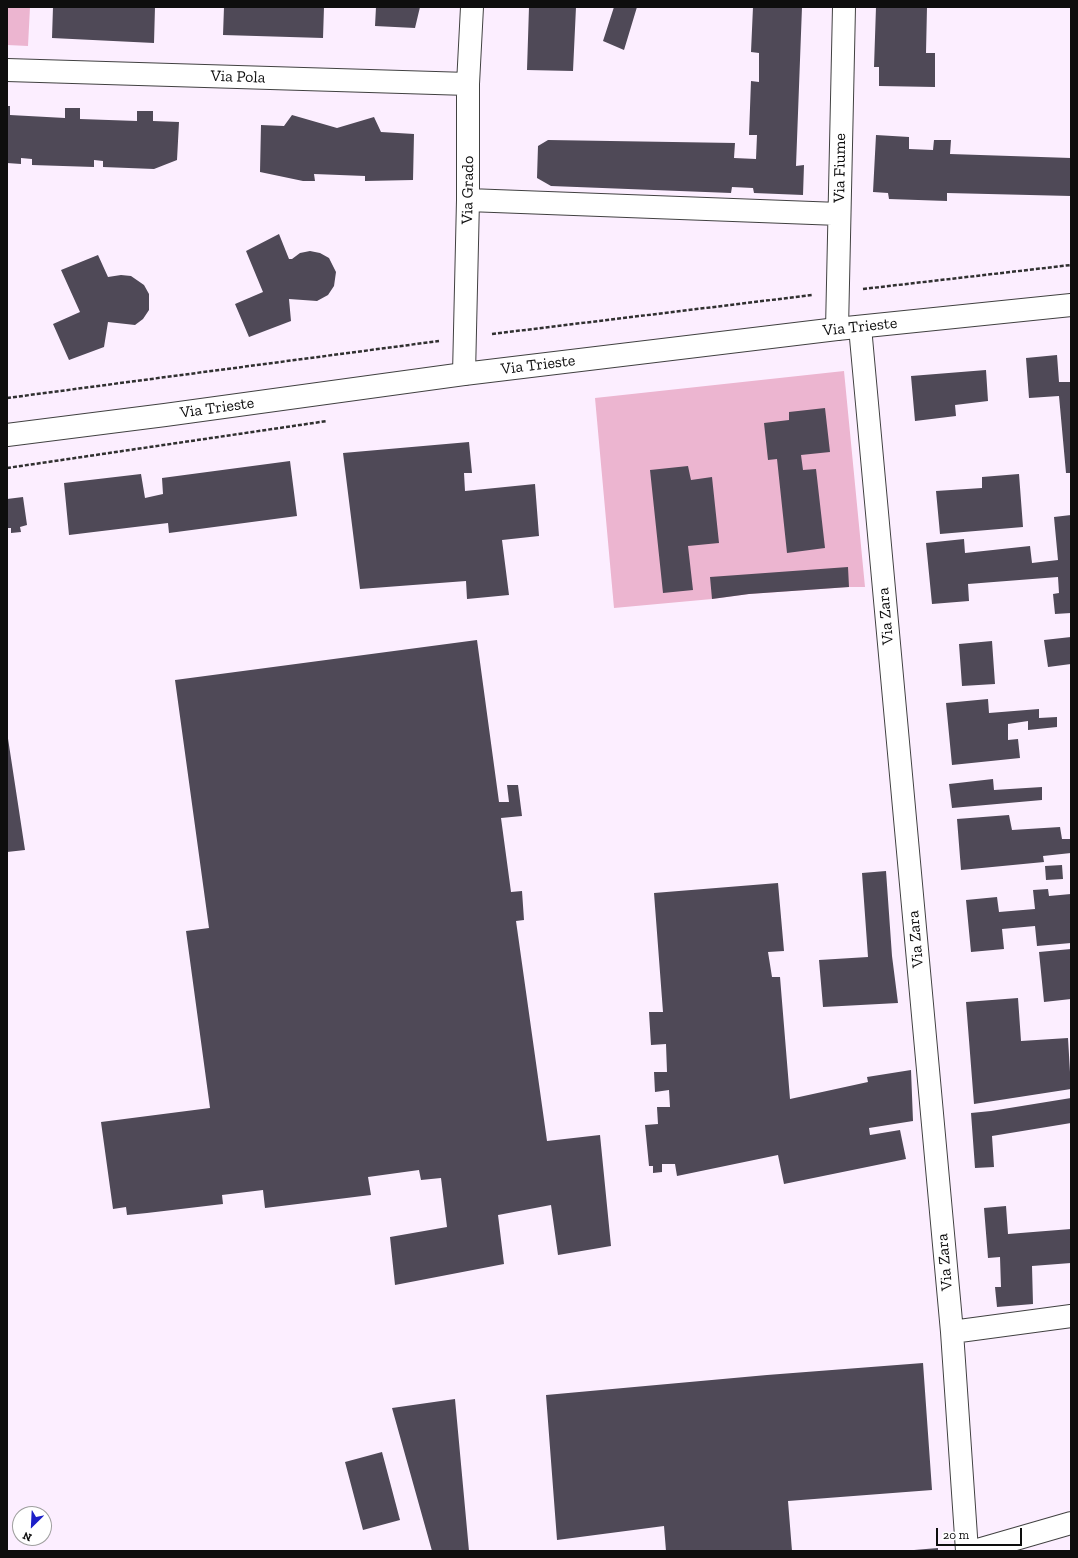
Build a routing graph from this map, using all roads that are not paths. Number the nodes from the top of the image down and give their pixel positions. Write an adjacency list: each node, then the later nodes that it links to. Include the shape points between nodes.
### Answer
1 (472, 7): 4 (street, Via Grado)
2 (844, 7): 6 (street, Via Fiume)
3 (7, 70): 4 (street, Via Pola)
4 (468, 84): 5 (street, Via Grado)
5 (468, 200): 6 (street); 10 (street, Via Grado)
6 (839, 214): 9 (street, Via Fiume)
7 (1071, 305): 8 (street, Via Trieste)
8 (860, 327): 9 (street, Via Trieste); 13 (street, Via Zara)
9 (837, 329): 10 (street, Via Trieste)
10 (464, 374): 11 (street, Via Trieste)
11 (7, 435)
12 (1071, 1316): 13 (street)
13 (952, 1332): 15 (street, Via Zara)
14 (1071, 1523): 16 (street)
15 (967, 1551)
16 (974, 1551)

